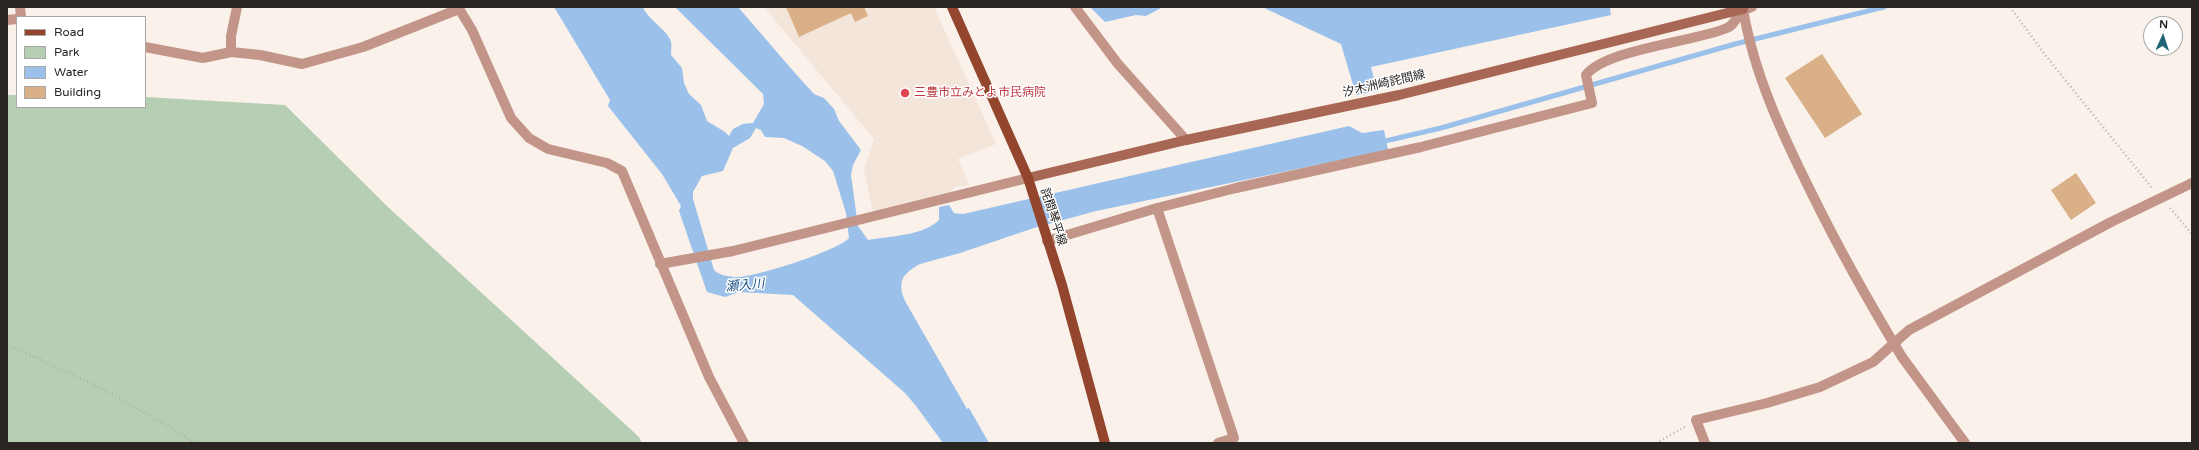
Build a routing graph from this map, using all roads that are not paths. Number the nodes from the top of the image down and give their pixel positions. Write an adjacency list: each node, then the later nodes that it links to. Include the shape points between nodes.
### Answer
1 (237, 7): 7 (street, via 231,36)
2 (952, 7): 9 (main road, 詫間琴平線)
3 (1075, 7): 8 (street, via 1118,64)
4 (458, 8): 7 (street, via 363,47 302,64); 13 (street, via 472,30 511,118 530,138 548,150 607,163 622,171)
5 (1746, 8): 8 (main road, 汐木洲崎詫間線, via 1399,95); 11 (street, via 1729,28 1592,67 1586,75 1592,103 1421,147); 14 (street, via 1746,28 1751,49 1783,138 1850,270)
6 (146, 47): 7 (street, via 203,58)
7 (231, 52)
8 (1186, 140): 9 (main road, 汐木洲崎詫間線)
9 (1029, 183): 12 (main road, 詫間琴平線); 13 (street, via 817,229 733,251)
10 (2192, 183): 14 (street, via 2111,222 1909,330)
11 (1157, 208): 12 (street); 17 (street, via 1234,438)
12 (1047, 241): 16 (main road, 詫間琴平線, via 1062,285)
13 (660, 264): 15 (street, via 709,377)
14 (1894, 343): 18 (street, via 1873,362 1820,387 1696,420); 19 (street)
15 (744, 443)
16 (1105, 443)
17 (1218, 443)
18 (1705, 443)
19 (1965, 443)

